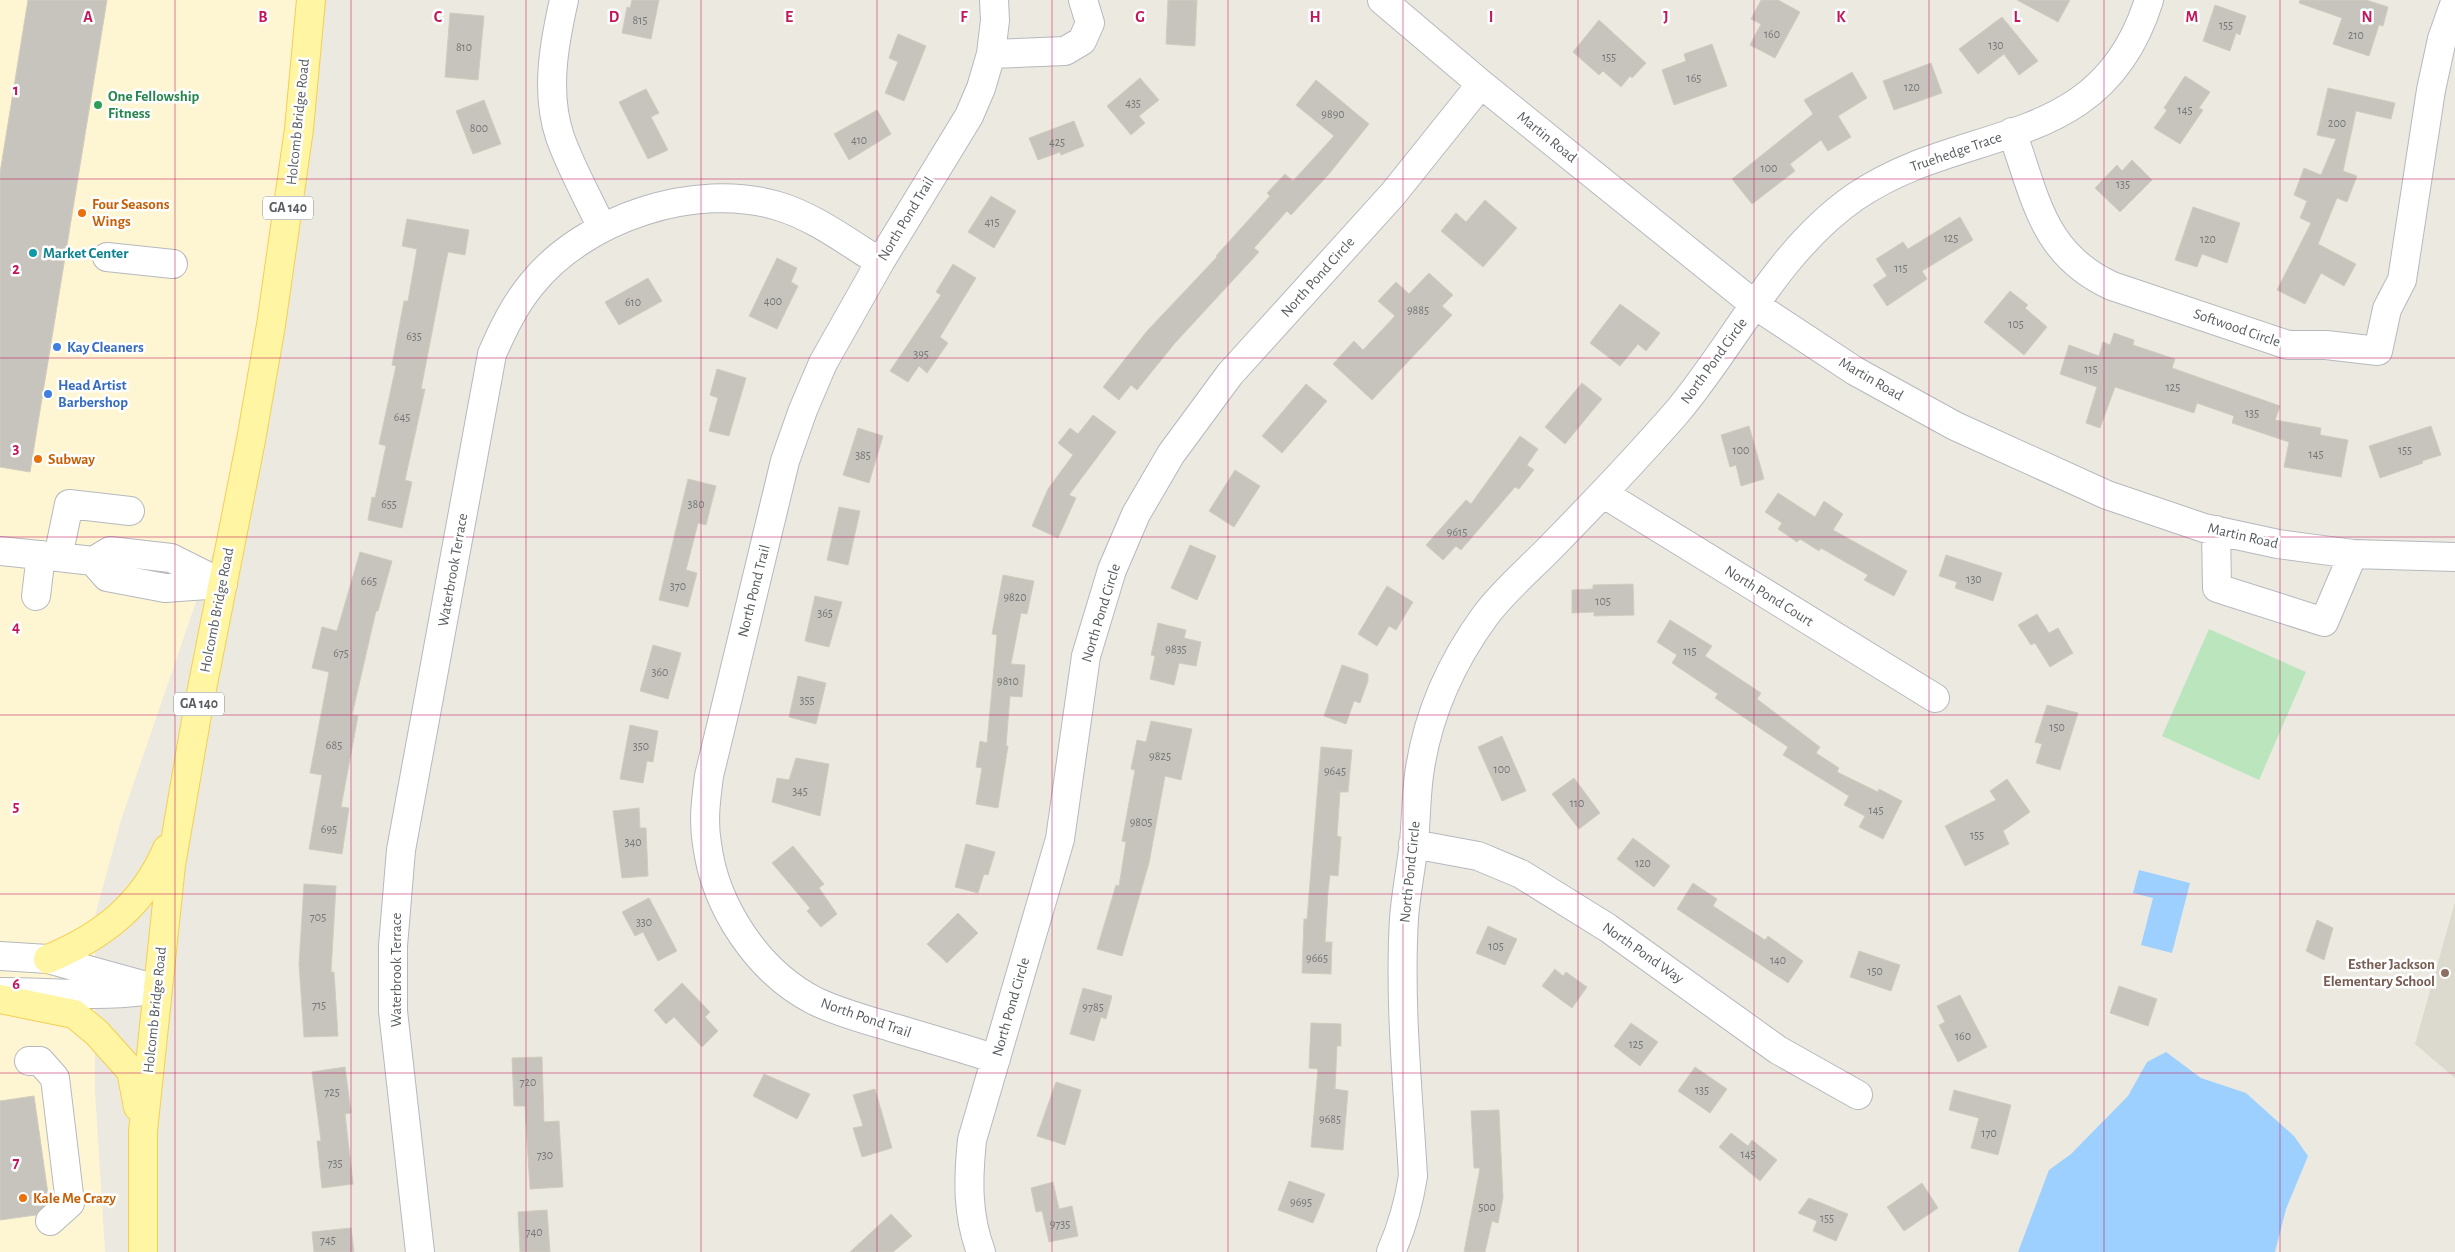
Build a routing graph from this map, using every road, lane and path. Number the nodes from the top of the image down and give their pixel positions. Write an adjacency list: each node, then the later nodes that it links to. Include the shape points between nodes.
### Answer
1 (311, 0): 23 (main road, Holcomb Bridge Road / GA 140, via 300,120 280,266)
2 (564, 0): 11 (street, via 552,84 554,109 560,137)
3 (994, 0): 8 (street, North Pond Trail)
4 (1083, 0): 8 (street, via 1090,23 1082,41 1065,51)
5 (1382, 0): 9 (street, Martin Road)
6 (2149, 0): 10 (street, Truehedge Trace, via 2122,59 2103,82 2075,105)
7 (2455, 2): 10 (street, Softwood Circle, via 2442,39 2431,90 2402,280 2387,309 2378,351 2326,345 2288,345 2112,286 2094,277 2068,257 2047,229)
8 (991, 54): 13 (street, North Pond Trail, via 969,116)
9 (1481, 84): 15 (street, Martin Road); 33 (street, North Pond Circle, via 1392,194 1230,374 1171,454 1136,514 1112,570 1086,656 1060,839)
10 (2012, 132): 15 (street, Truehedge Trace, via 1909,168 1855,197 1804,241)
11 (602, 228): 13 (street, Waterbrook Terrace, via 677,202 711,198 744,200 777,206 808,217); 39 (street, Waterbrook Terrace, via 566,252 532,284 510,315 492,354 401,850 393,946 393,1011)
12 (107, 257): 14 (street)
13 (880, 262): 33 (street, North Pond Trail, via 823,363 785,461 709,776 705,810 707,845 716,884 736,925 758,956 788,984 840,1012)
14 (173, 264)
15 (1755, 305): 16 (street, North Pond Circle, via 1679,409); 18 (street, Martin Road, via 1855,371 1955,426 2107,495)
16 (1604, 494): 25 (street, North Pond Court); 27 (street, North Pond Circle, via 1487,612 1456,659 1438,697 1425,742)
17 (130, 511): 21 (street, via 68,504)
18 (2216, 530): 20 (street, Martin Road, via 2278,544); 20 (street, via 2217,588 2324,622)
19 (0, 551): 21 (street)
20 (2352, 554): 22 (street, Martin Road)
21 (50, 556): 23 (street, via 93,561 110,551 171,558); 24 (street)
22 (2455, 557)
23 (223, 584): 26 (main road, Holcomb Bridge Road / GA 140)
24 (36, 596)
25 (1935, 698)
26 (177, 824): 29 (main road, via 157,872 126,911 91,939); 30 (main road, Holcomb Bridge Road / GA 140)
27 (1414, 844): 35 (street, North Pond Way, via 1478,856 1521,874 1608,928 1778,1050); 41 (street, North Pond Circle, via 1404,916 1403,997 1413,1176 1410,1198)
28 (0, 956): 29 (street)
29 (48, 959): 30 (street)
30 (157, 989): 31 (street, via 110,995); 36 (main road, Holcomb Bridge Road / GA 140)
31 (0, 992)
32 (0, 999): 36 (main road, via 74,1014 97,1033 131,1071)
33 (996, 1059): 40 (street, North Pond Circle, via 972,1140 967,1181 974,1232)
34 (29, 1061): 37 (street, via 40,1061 55,1078 70,1203)
35 (1858, 1095)
36 (143, 1131): 38 (main road, Holcomb Bridge Road / GA 140)
37 (50, 1221)
38 (143, 1252)
39 (420, 1252)
40 (981, 1252)
41 (1391, 1252)

